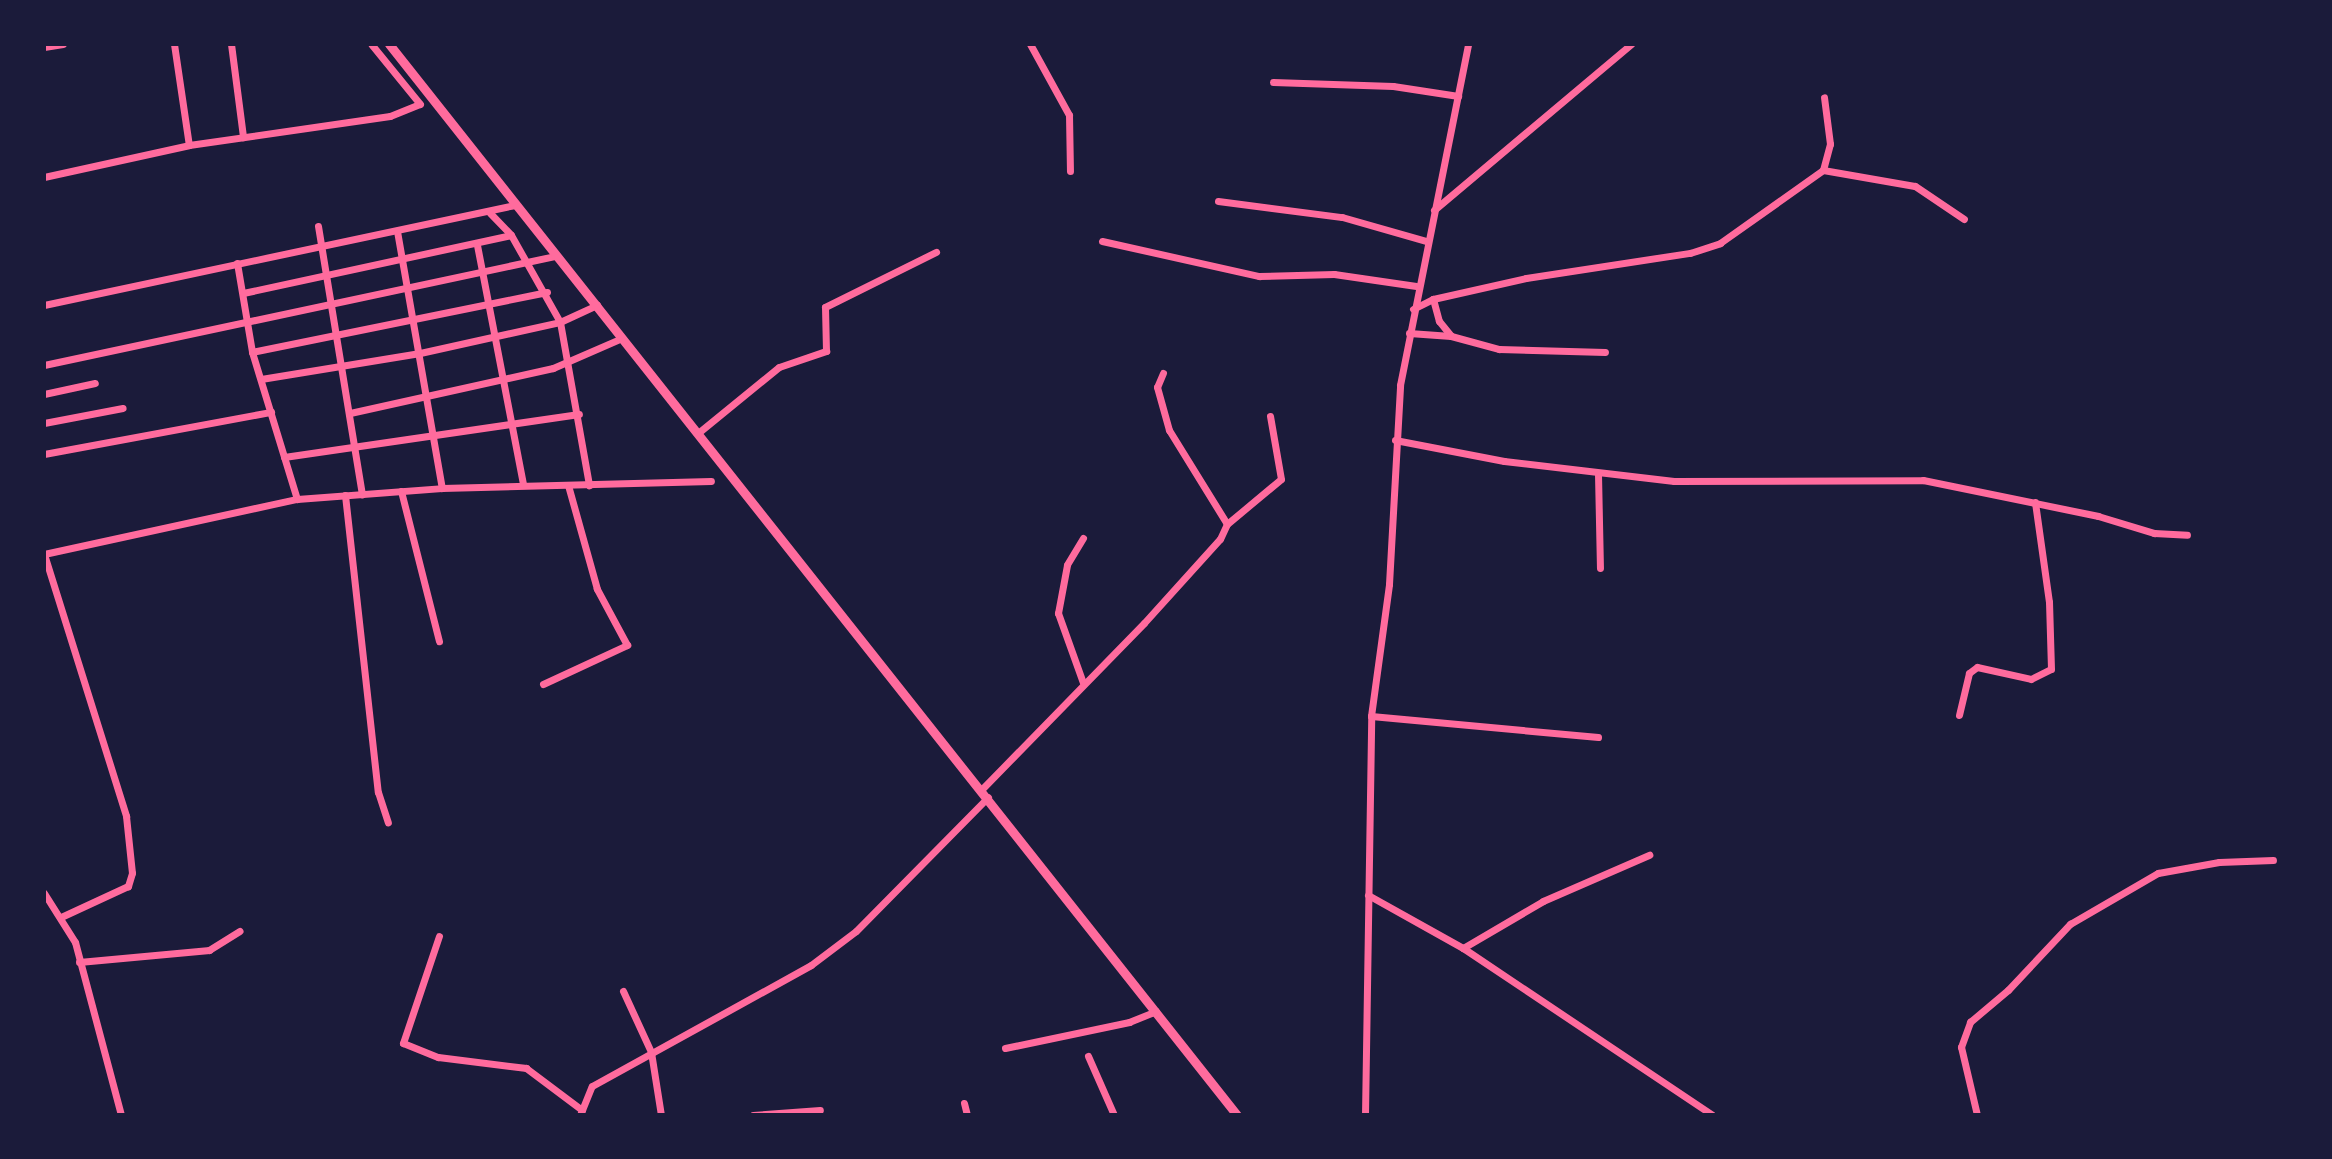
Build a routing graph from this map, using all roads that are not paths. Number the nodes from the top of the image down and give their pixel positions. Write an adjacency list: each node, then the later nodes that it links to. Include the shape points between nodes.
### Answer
1 (63, 44): 9 (street)
2 (174, 44): 14 (street)
3 (231, 44): 13 (street)
4 (371, 44): 13 (street, via 420,104 390,116)
5 (389, 44): 19 (street)
6 (1030, 44): 16 (street, via 1069,115)
7 (1468, 44): 11 (street)
8 (1631, 44): 20 (street)
9 (44, 47)
10 (1273, 82): 11 (street, via 1393,86)
11 (1458, 96): 20 (street)
12 (1824, 97): 15 (street, via 1830,160)
13 (243, 137): 14 (street)
14 (189, 145): 17 (street)
15 (1823, 170): 22 (street, via 1915,186); 41 (street, via 1747,228 1690,253 1536,276)
16 (1070, 171)
17 (44, 177)
18 (1218, 201): 27 (street, via 1342,217)
19 (513, 205): 21 (street); 31 (street)
20 (1432, 212): 27 (street)
21 (490, 213): 24 (street); 25 (street)
22 (1964, 219)
23 (318, 226): 29 (street)
24 (397, 231): 29 (street); 32 (street)
25 (511, 235): 28 (street); 34 (street)
26 (1102, 241): 37 (street, via 1259,276 1334,274)
27 (1426, 241): 37 (street)
28 (477, 245): 32 (street); 35 (street)
29 (321, 247): 33 (street); 36 (street)
30 (936, 252): 74 (street, via 825,307 826,351 766,375)
31 (555, 256): 34 (street); 44 (street)
32 (403, 262): 36 (street); 38 (street)
33 (237, 263): 40 (street); 43 (street)
34 (529, 266): 35 (street); 39 (street)
35 (484, 275): 38 (street); 42 (street)
36 (326, 277): 40 (street); 45 (street)
37 (1416, 286): 46 (street)
38 (410, 289): 45 (street); 48 (street)
39 (547, 292): 42 (street); 49 (street)
40 (243, 293): 47 (street)
41 (1433, 299): 46 (street); 53 (street, via 1439,321)
42 (490, 304): 48 (street); 51 (street)
43 (44, 305)
44 (597, 305): 49 (street); 54 (street)
45 (331, 306): 47 (street); 52 (street)
46 (1413, 309): 50 (street)
47 (246, 320): 55 (street); 59 (street)
48 (414, 321): 52 (street); 57 (street)
49 (560, 322): 51 (street); 58 (street)
50 (1409, 333): 53 (street); 76 (street)
51 (493, 334): 57 (street); 63 (street)
52 (336, 335): 55 (street); 60 (street)
53 (1451, 336): 56 (street, via 1499,349)
54 (622, 338): 58 (street); 74 (street)
55 (252, 352): 62 (street)
56 (1605, 352)
57 (420, 353): 60 (street); 66 (street)
58 (567, 363): 63 (street); 70 (street)
59 (44, 365)
60 (340, 367): 62 (street); 69 (street)
61 (1163, 373): 91 (street, via 1157,387 1169,430)
62 (261, 379): 68 (street)
63 (503, 379): 66 (street); 73 (street)
64 (95, 383): 65 (street)
65 (44, 394)
66 (428, 396): 69 (street); 75 (street)
67 (123, 408): 72 (street)
68 (271, 412): 78 (street); 79 (street)
69 (350, 413): 77 (street)
70 (579, 414): 73 (street); 84 (street)
71 (1270, 416): 91 (street, via 1281,479)
72 (44, 423)
73 (514, 426): 75 (street); 82 (street)
74 (698, 433): 102 (street)
75 (436, 436): 77 (street); 85 (street)
76 (1395, 440): 80 (street); 100 (street, via 1389,584)
77 (356, 448): 79 (street); 87 (street)
78 (44, 454)
79 (284, 457): 89 (street)
80 (1598, 474): 90 (street, via 1779,483 1923,480); 95 (street)
81 (711, 481): 84 (street)
82 (523, 484): 83 (street); 85 (street)
83 (568, 485): 84 (street); 98 (street, via 597,589 627,645)
84 (589, 485)
85 (442, 488): 86 (street)
86 (401, 491): 87 (street); 96 (street)
87 (362, 494): 88 (street)
88 (345, 495): 89 (street); 103 (street, via 378,792)
89 (297, 499): 94 (street)
90 (2035, 502): 92 (street, via 2154,533); 99 (street, via 2050,613 2051,669 2031,679 1977,667 1969,673)
91 (1227, 524): 97 (street, via 1220,539)
92 (2187, 535)
93 (1083, 538): 97 (street, via 1067,565 1058,613)
94 (44, 554): 108 (street, via 126,816 132,873 128,886)
95 (1600, 568)
96 (439, 641)
97 (1083, 683): 102 (street)
98 (543, 684)
99 (1959, 715)
100 (1371, 716): 101 (street); 107 (street)
101 (1598, 737)
102 (985, 793): 114 (street); 116 (street, via 856,931 712,1023)
103 (388, 822)
104 (1649, 855): 111 (street, via 1543,901)
105 (2273, 860): 129 (street, via 2219,862 2158,873 2070,924 1970,1022 1961,1047)
106 (44, 893): 108 (street)
107 (1368, 895): 111 (street); 127 (street)
108 (63, 916): 112 (street)
109 (239, 931): 112 (street, via 209,950)
110 (439, 936): 120 (street, via 403,1043 438,1057 526,1068)
111 (1463, 948): 128 (street)
112 (79, 962): 121 (street)
113 (623, 991): 116 (street)
114 (1158, 1010): 115 (street, via 1129,1022); 126 (street)
115 (1005, 1048)
116 (651, 1052): 120 (street, via 592,1086); 122 (street)
117 (1088, 1056): 125 (street)
118 (964, 1103): 124 (street)
119 (820, 1110): 123 (street)
120 (581, 1112)
121 (121, 1115)
122 (661, 1115)
123 (753, 1115)
124 (967, 1115)
125 (1114, 1115)
126 (1237, 1115)
127 (1365, 1115)
128 (1712, 1115)
129 (1977, 1115)

